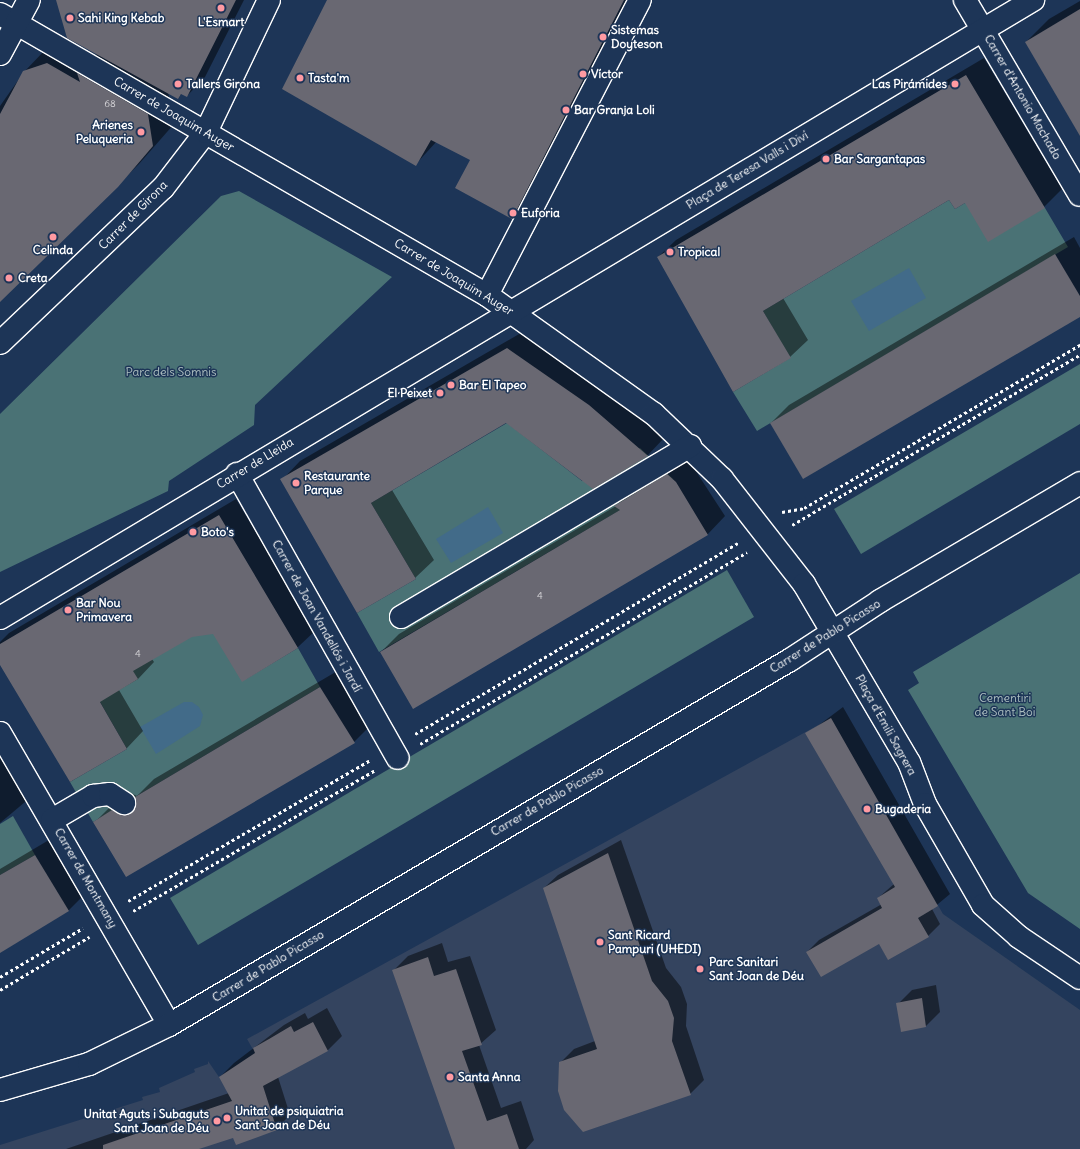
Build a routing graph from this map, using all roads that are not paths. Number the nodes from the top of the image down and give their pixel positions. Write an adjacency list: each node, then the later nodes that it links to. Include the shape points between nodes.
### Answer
1 (28, 0): 6 (street)
2 (269, 0): 9 (street, Carrer de Girona)
3 (640, 0): 11 (street)
4 (965, 0): 7 (street, Carrer d'Antonio Machado)
5 (1033, 0): 7 (street)
6 (8, 19): 8 (street); 9 (street, Carrer de Joaquim Auger)
7 (984, 30): 10 (street, Carrer d'Antonio Machado); 12 (street, Plaça de Teresa Valls i Diví)
8 (0, 54)
9 (206, 132): 11 (street, Carrer de Joaquim Auger); 13 (street, Carrer de Girona, via 162,188)
10 (1080, 195)
11 (487, 295): 12 (street, Carrer de Joaquim Auger)
12 (510, 311): 14 (street, Carrer de Joaquim Auger, via 610,380); 15 (street, Carrer de Lleida)
13 (0, 343)
14 (690, 446): 17 (street); 19 (street, Carrer de Joaquim Auger, via 761,525 804,584)
15 (237, 474): 18 (street, Carrer de Lleida); 21 (street, Carrer de Joan Vandellós i Jardí)
16 (1080, 483): 19 (street, Carrer de Pablo Picasso)
17 (401, 617)
18 (0, 618)
19 (832, 631): 24 (street, Plaça d'Emili Sagrera, via 909,762 925,804 983,905 1014,932); 25 (street, Carrer de Pablo Picasso)
20 (0, 734): 23 (street, Carrer de Montmany)
21 (394, 753)
22 (124, 803): 23 (street, via 110,794 93,796)
23 (52, 820): 25 (street, Carrer de Montmany)
24 (1080, 978)
25 (169, 1025): 26 (street, Carrer de Pablo Picasso, via 89,1064)
26 (0, 1090)

